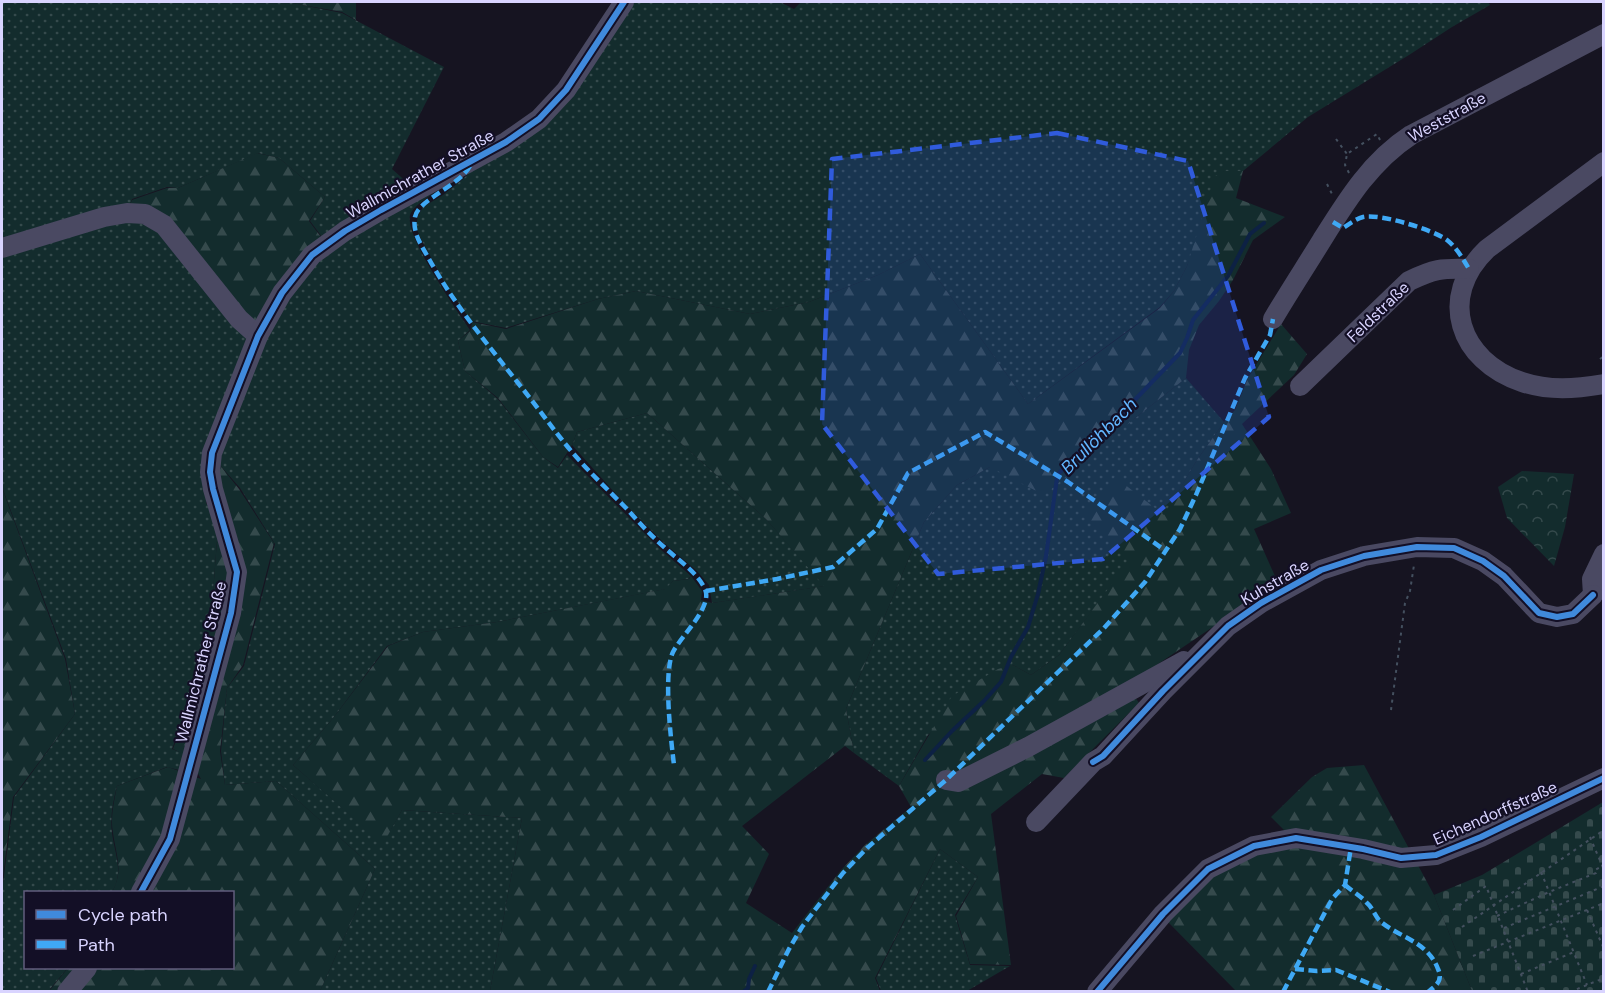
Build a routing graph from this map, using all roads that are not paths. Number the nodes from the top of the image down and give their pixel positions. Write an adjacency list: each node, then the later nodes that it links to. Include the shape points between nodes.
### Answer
1 (624, 2): 7 (street, Wallmichrather Straße, via 566,90 539,119 506,142 345,231 312,255 282,293)
2 (1604, 34): 6 (street, Weststraße, via 1412,135 1387,153 1359,184)
3 (1604, 162): 5 (street, via 1487,249)
4 (2, 248): 7 (street, via 104,217 146,214 164,225 238,320)
5 (1469, 269): 8 (street, via 1459,304 1461,324 1473,350 1483,359 1508,376 1553,389); 9 (street, Feldstraße, via 1446,268 1408,281)
6 (1273, 319)
7 (258, 336): 16 (street, Wallmichrather Straße, via 212,453 210,472 237,572 231,613 170,839)
8 (1604, 384)
9 (1300, 386)
10 (1604, 554): 11 (street, via 1592,579)
11 (1598, 596): 12 (street, Kuhstraße, via 1573,614 1557,617 1539,613 1504,576 1483,561 1454,548 1417,547 1364,556 1322,570 1261,603 1228,626)
12 (1207, 648): 14 (street, via 1018,753 958,782); 15 (street, Kuhstraße)
13 (1604, 778): 19 (street, Eichendorffstraße, via 1436,855 1401,858 1296,837 1254,846 1208,869 1163,914)
14 (946, 780)
15 (1036, 822)
16 (142, 891)
17 (86, 969): 18 (street)
18 (67, 992)
19 (1097, 992)

